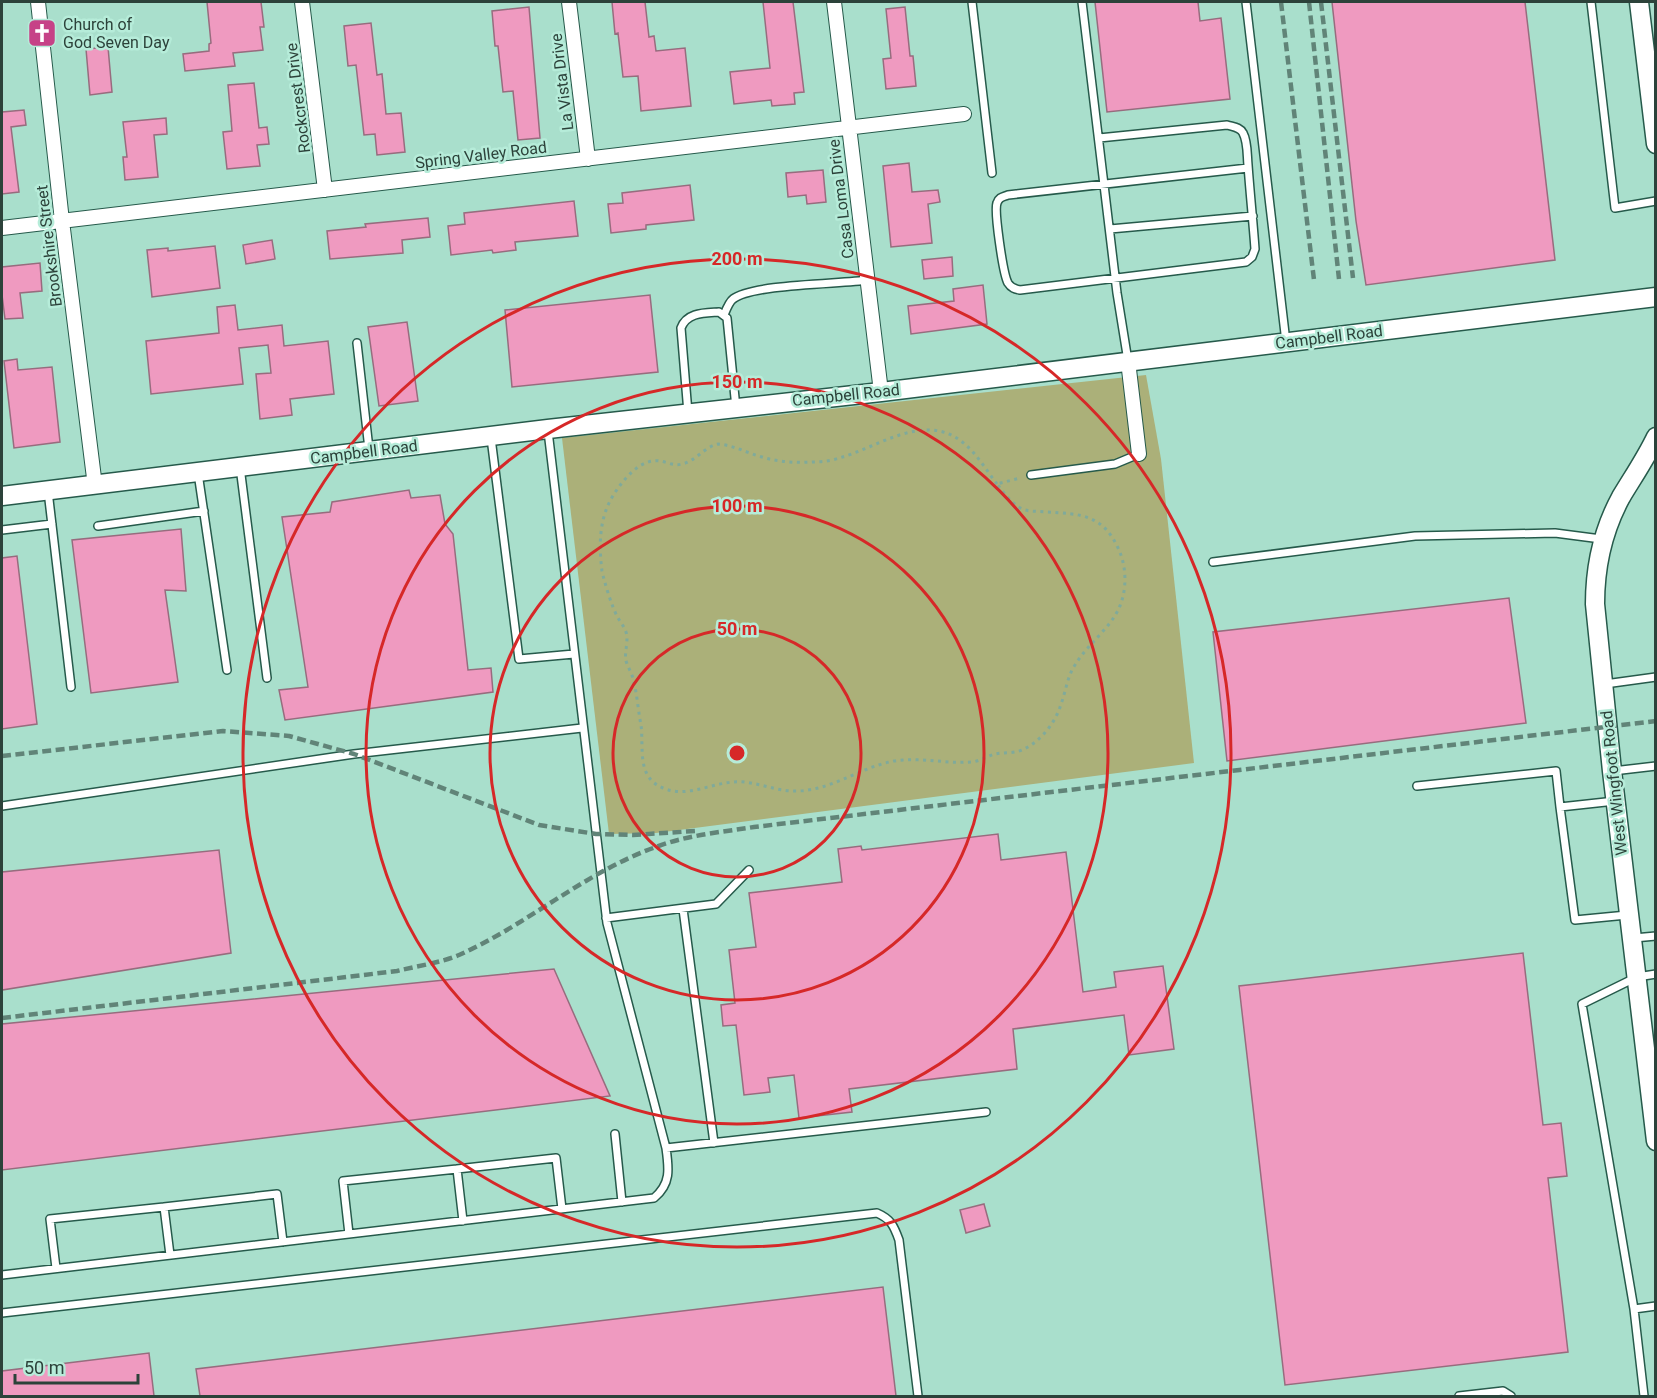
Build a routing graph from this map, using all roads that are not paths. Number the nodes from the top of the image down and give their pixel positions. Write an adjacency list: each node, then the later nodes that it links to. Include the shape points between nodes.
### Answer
1 (38, 2): 21 (street, Brookshire Street)
2 (302, 2): 18 (street, Rockcrest Drive)
3 (569, 2): 14 (street, La Vista Drive)
4 (834, 2): 11 (street, Casa Loma Drive)
5 (972, 2): 16 (lane)
6 (1082, 2): 12 (lane)
7 (1246, 2): 29 (lane)
8 (1591, 2): 19 (lane, via 1615,208)
9 (1639, 2): 13 (street)
10 (964, 114): 11 (street, Spring Valley Road)
11 (849, 127): 14 (street, Spring Valley Road); 25 (street, Casa Loma Drive)
12 (1099, 138): 15 (lane, via 1237,127 1243,132); 17 (lane)
13 (1656, 144)
14 (588, 159): 18 (street, Spring Valley Road)
15 (1248, 168): 17 (lane); 20 (lane)
16 (992, 173)
17 (1104, 183): 23 (lane); 24 (lane, via 1008,195 996,205 996,217 1010,286 1020,290)
18 (325, 190): 21 (street, Spring Valley Road)
19 (1656, 201)
20 (1252, 216): 23 (lane); 24 (lane, via 1255,249 1246,262)
21 (62, 221): 22 (street, Spring Valley Road); 43 (street, Brookshire Street)
22 (2, 228)
23 (1110, 230): 24 (lane)
24 (1115, 277): 30 (lane)
25 (868, 280): 27 (lane, via 744,293 733,299); 31 (street, Casa Loma Drive)
26 (1656, 297): 29 (street, Campbell Road)
27 (724, 315): 32 (lane, via 730,338); 33 (lane, via 719,312 683,321)
28 (357, 343): 37 (lane)
29 (1286, 343): 30 (street, Campbell Road)
30 (1128, 362): 31 (street, Campbell Road); 38 (street)
31 (881, 392): 32 (street, Campbell Road)
32 (736, 408): 33 (street, Campbell Road)
33 (688, 413): 34 (street, Campbell Road)
34 (548, 429): 35 (street, Campbell Road); 52 (lane)
35 (491, 436): 37 (street, Campbell Road); 52 (lane, via 519,659)
36 (1656, 437): 39 (street, West Wingfoot Road)
37 (369, 451): 40 (street, Campbell Road)
38 (1139, 454): 42 (lane, via 1114,464)
39 (1651, 456): 50 (street, West Wingfoot Road, via 1620,499)
40 (240, 467): 41 (street, Campbell Road); 55 (lane)
41 (198, 473): 43 (street, Campbell Road); 46 (lane)
42 (1031, 475)
43 (95, 486): 44 (street, Campbell Road)
44 (48, 491): 45 (street, Campbell Road); 47 (lane)
45 (2, 496)
46 (204, 511): 48 (lane); 53 (lane)
47 (52, 524): 49 (lane); 57 (lane)
48 (98, 526)
49 (2, 530)
50 (1604, 540): 51 (lane, via 1555,533 1415,536); 56 (street, West Wingfoot Road, via 1595,580)
51 (1213, 562)
52 (574, 654): 58 (lane)
53 (227, 670)
54 (1656, 677): 56 (lane)
55 (267, 678)
56 (1602, 684): 60 (street, West Wingfoot Road)
57 (71, 687)
58 (582, 728): 63 (lane, via 354,754); 68 (lane)
59 (1656, 766): 60 (lane)
60 (1612, 771): 62 (street, West Wingfoot Road)
61 (1417, 786): 64 (lane, via 1556,771)
62 (1615, 801): 64 (lane); 67 (street, West Wingfoot Road)
63 (2, 806)
64 (1560, 807): 67 (lane, via 1575,920)
65 (749, 870): 66 (lane, via 716,904)
66 (683, 909): 68 (lane); 76 (lane)
67 (1629, 915): 70 (street, West Wingfoot Road)
68 (606, 918): 77 (lane)
69 (1656, 936): 70 (lane)
70 (1632, 939): 72 (street, West Wingfoot Road)
71 (1656, 974): 72 (lane)
72 (1636, 977): 75 (street, West Wingfoot Road); 89 (lane, via 1582,1004)
73 (986, 1112): 76 (lane)
74 (615, 1134): 79 (lane)
75 (1656, 1141)
76 (714, 1143): 77 (lane)
77 (666, 1148): 79 (lane, via 669,1169 663,1191 654,1198)
78 (458, 1169): 81 (lane, via 556,1158); 82 (lane); 83 (lane, via 343,1181)
79 (622, 1202): 81 (lane)
80 (164, 1207): 84 (lane, via 277,1194); 85 (lane); 86 (lane, via 50,1219)
81 (562, 1209): 82 (lane)
82 (463, 1221): 83 (lane)
83 (349, 1234): 84 (lane)
84 (283, 1242): 85 (lane)
85 (171, 1255): 86 (lane)
86 (56, 1268): 87 (lane)
87 (2, 1275)
88 (1656, 1306): 89 (lane)
89 (1634, 1309): 94 (lane)
90 (2, 1313): 91 (lane, via 877,1213 894,1225 899,1240)
91 (918, 1396)
92 (1459, 1396): 93 (lane, via 1503,1391)
93 (1512, 1396)
94 (1644, 1396)

